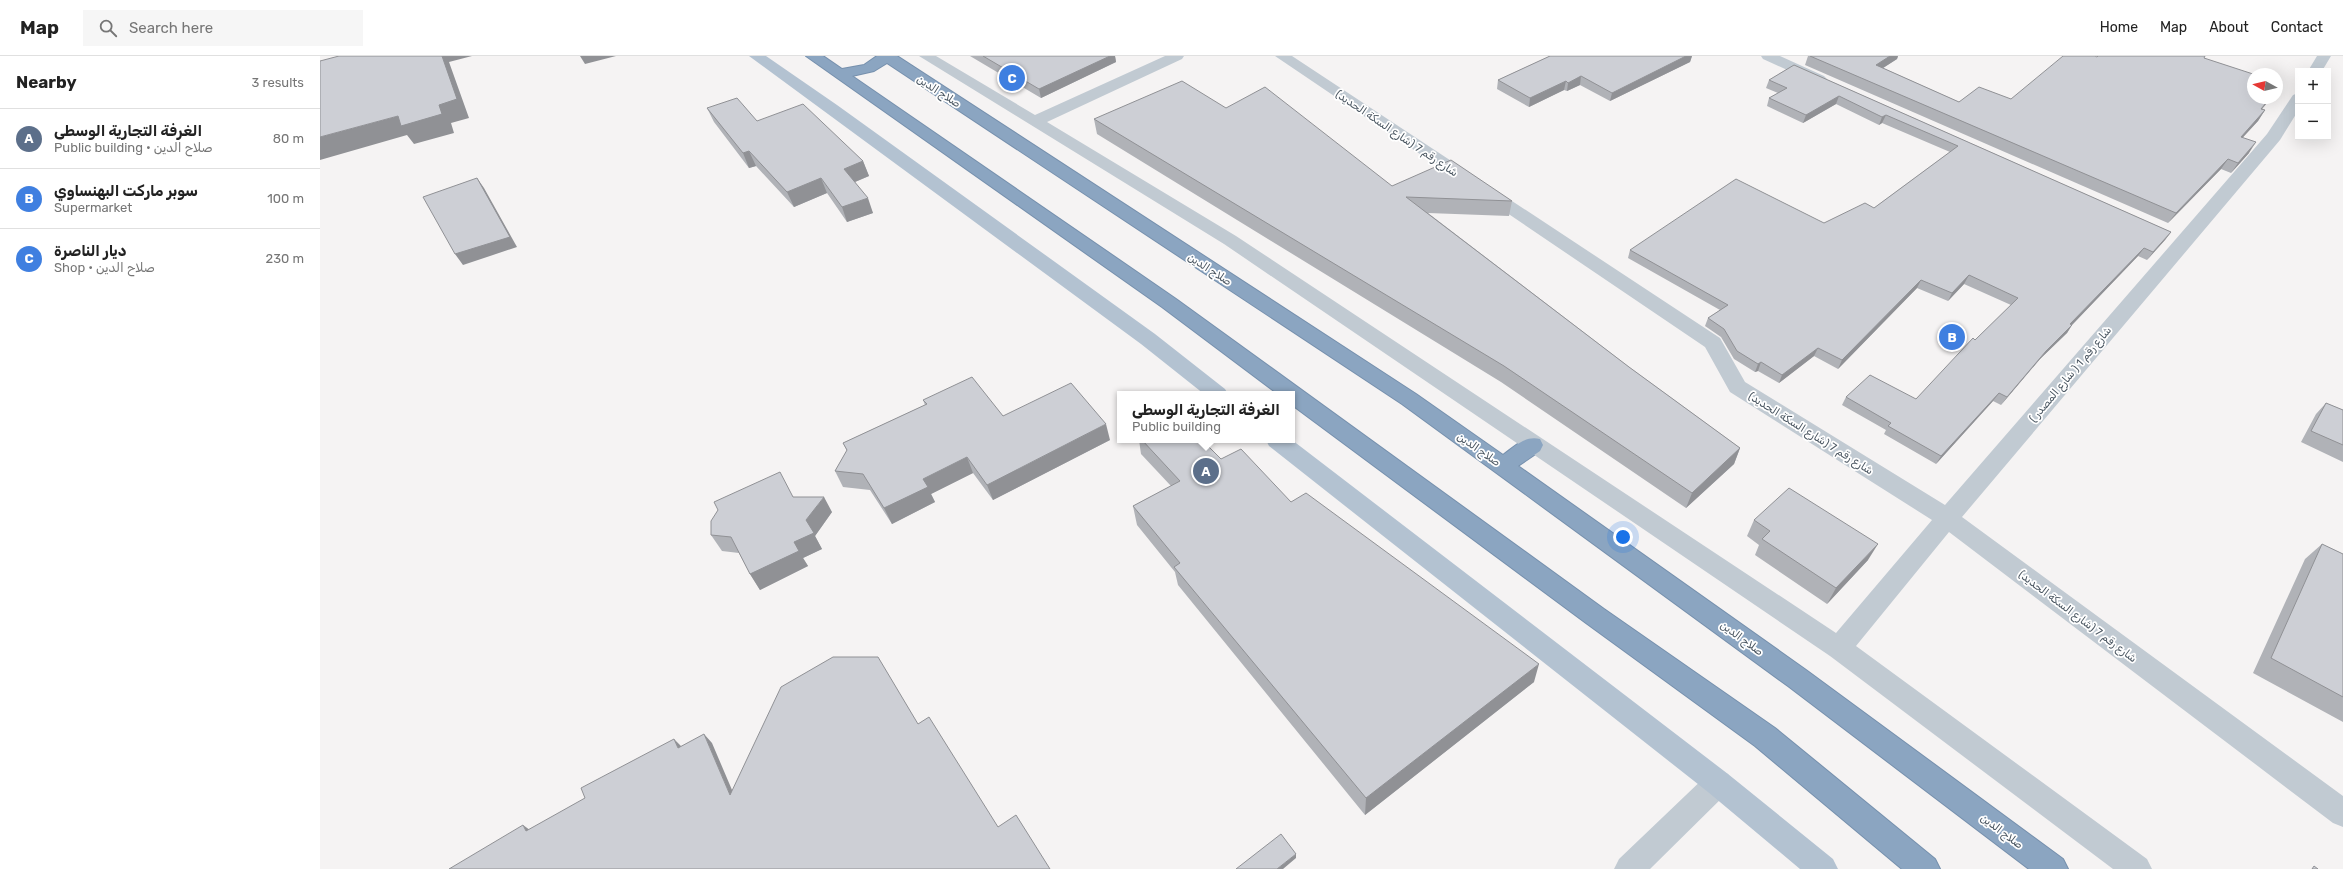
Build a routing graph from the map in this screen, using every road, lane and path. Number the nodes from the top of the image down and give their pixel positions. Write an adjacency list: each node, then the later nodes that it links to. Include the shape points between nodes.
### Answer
1 (756, 56): 14 (main road, via 1148,339)
2 (814, 56): 10 (highway)
3 (887, 56): 10 (highway, via 869,68); 19 (highway, صلاح الدين, via 1409,399)
4 (926, 56): 13 (street)
5 (1176, 56): 13 (street)
6 (1282, 56): 20 (street, شارع رقم 7 (شارع السكة الحديد), via 1713,343 1737,387)
7 (1768, 56): 11 (street)
8 (2324, 56): 9 (street)
9 (2317, 68)
10 (840, 74): 15 (highway, via 1169,303)
11 (1832, 85)
12 (2295, 103): 20 (street, شارع رقم 1 ( شارع المصدر ), via 2274,137 2178,236)
13 (1034, 122): 18 (street, via 1230,240)
14 (1214, 391)
15 (1288, 391)
16 (1295, 396): 26 (highway, via 1765,737)
17 (1281, 443): 22 (main road)
18 (1532, 445): 19 (highway); 21 (street)
19 (1503, 466): 27 (highway, صلاح الدين, via 1797,678)
20 (1947, 518): 21 (street, شارع رقم 1 ( شارع المصدر )); 23 (street, شارع رقم 7 (شارع السكة الحديد))
21 (1838, 648): 28 (street)
22 (1718, 783): 24 (street); 25 (main road)
23 (2343, 813)
24 (1630, 869)
25 (1823, 869)
26 (1926, 869)
27 (2053, 869)
28 (2137, 869)

